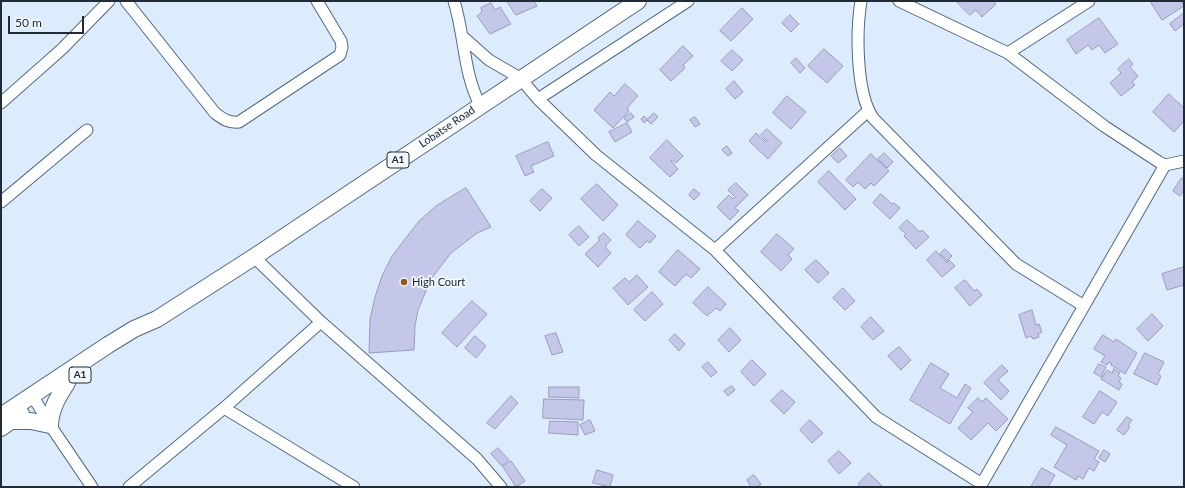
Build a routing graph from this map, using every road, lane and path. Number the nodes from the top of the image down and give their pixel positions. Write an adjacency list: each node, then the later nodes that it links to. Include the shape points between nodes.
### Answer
1 (109, 1): 14 (street, via 62,49)
2 (126, 1): 3 (street, via 215,113 222,119 239,122 340,54 341,41)
3 (317, 1)
4 (454, 1): 10 (street)
5 (638, 1): 12 (highway, Lobatse Road / A1)
6 (688, 1): 13 (street)
7 (861, 1): 16 (street, via 858,17 861,83)
8 (898, 1): 11 (street)
9 (1089, 1): 11 (street)
10 (462, 36): 12 (street, via 489,60); 15 (street, via 472,90)
11 (1008, 53): 19 (street, via 1104,126)
12 (520, 78): 13 (street); 15 (highway, Lobatse Road / A1)
13 (538, 99): 21 (street, via 601,159)
14 (1, 102)
15 (480, 105): 22 (highway, Lobatse Road / A1)
16 (868, 111): 21 (street); 23 (street, via 1016,264)
17 (87, 130): 20 (street)
18 (1184, 161): 19 (street)
19 (1165, 165): 23 (street)
20 (1, 202)
21 (714, 250): 31 (street, via 876,417)
22 (254, 257): 24 (highway, Lobatse Road / A1); 25 (street)
23 (1084, 306): 31 (street)
24 (157, 319): 26 (highway, Lobatse Road / A1, via 137,337); 27 (highway, Lobatse Road / A1, via 108,345)
25 (322, 322): 28 (street); 35 (street, via 477,459)
26 (67, 383): 27 (highway, Lobatse Road / A1); 30 (highway, via 55,402)
27 (34, 399): 29 (highway, Lobatse Road / A1); 30 (street)
28 (224, 408): 33 (street); 34 (street)
29 (5, 422): 30 (highway, via 31,421)
30 (50, 425): 32 (street)
31 (981, 485)
32 (92, 487)
33 (129, 487)
34 (354, 487)
35 (501, 487)

